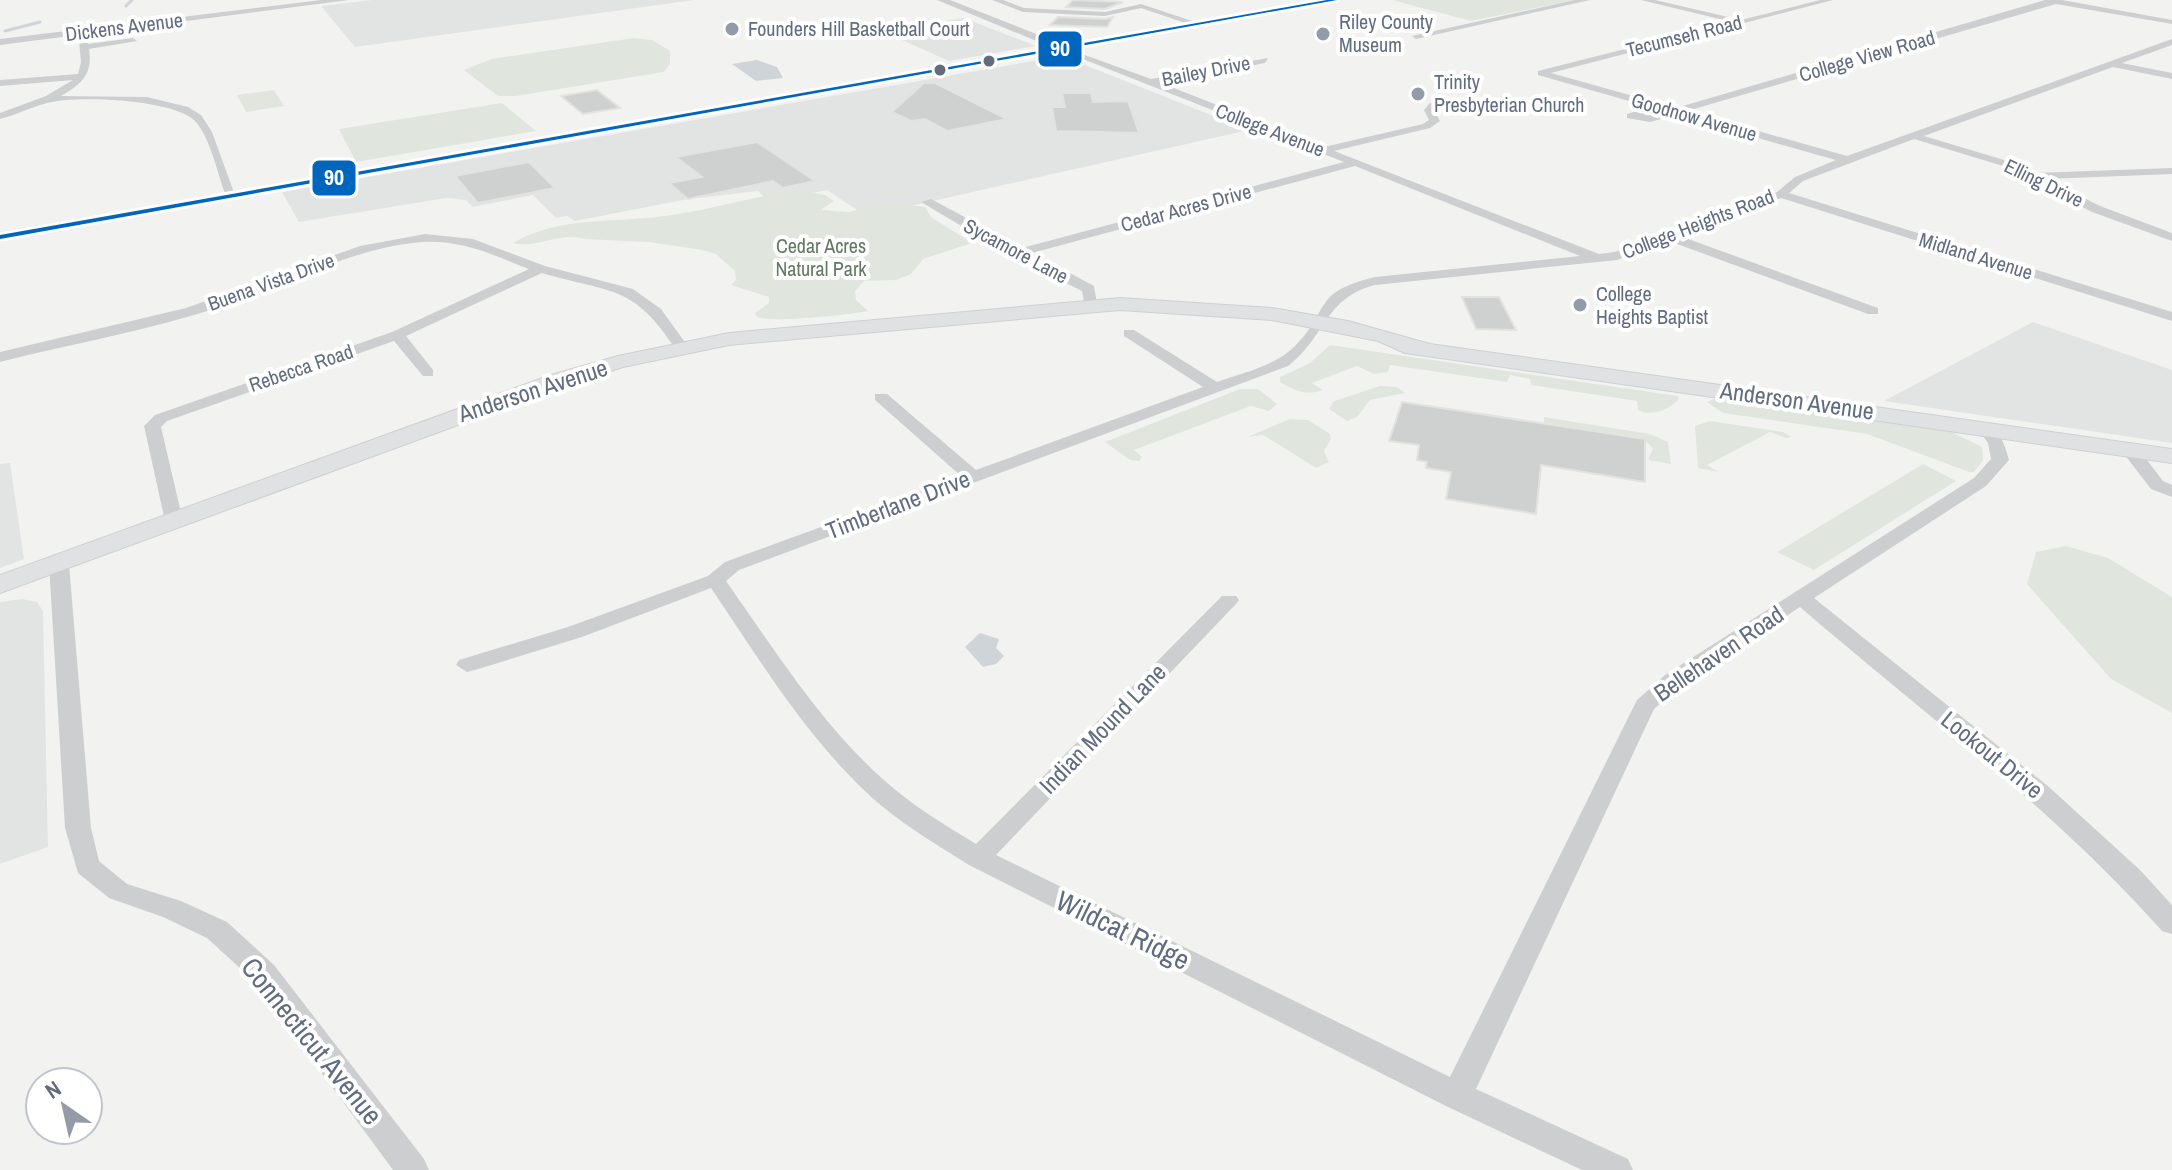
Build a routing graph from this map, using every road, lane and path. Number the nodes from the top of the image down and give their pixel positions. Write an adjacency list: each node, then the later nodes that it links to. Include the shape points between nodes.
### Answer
1 (344, 0): 14 (street, Dickens Avenue)
2 (942, 0): 20 (street, College Avenue)
3 (996, 0): 13 (street, via 1023,10 1105,14 1141,6)
4 (1335, 0): 10 (street)
5 (1586, 0): 15 (street)
6 (1645, 0): 11 (street)
7 (1829, 0): 11 (street, Tecumseh Road)
8 (2053, 1): 12 (street); 31 (street, College View Road)
9 (1152, 4): 10 (street)
10 (1210, 22): 13 (street)
11 (1742, 22): 23 (street, Tecumseh Road)
12 (2172, 22)
13 (1197, 24): 20 (street)
14 (81, 32): 17 (street, Dickens Avenue); 19 (street)
15 (1416, 36)
16 (133, 41): 19 (street)
17 (0, 42)
18 (2172, 42): 22 (street, College Heights Road)
19 (84, 47): 25 (street, via 86,68)
20 (1063, 48): 27 (street, College Avenue); 40 (street)
21 (1265, 60): 27 (street, Bailey Drive)
22 (2112, 64): 24 (street); 33 (street, College Heights Road)
23 (1541, 73): 30 (street, Goodnow Avenue)
24 (2172, 76)
25 (81, 77): 26 (street); 28 (street)
26 (0, 83)
27 (1147, 83): 34 (street, College Avenue)
28 (46, 99): 32 (street); 40 (street, via 183,108 202,124)
29 (1449, 102): 34 (street, via 1433,105 1429,110 1435,121 1426,126)
30 (1660, 107): 31 (street, Goodnow Avenue); 31 (street, College View Road, via 1631,116 1647,120)
31 (1678, 112): 35 (street, Goodnow Avenue)
32 (0, 116)
33 (1914, 136): 35 (street, College Heights Road); 38 (street, Elling Drive)
34 (1323, 150): 36 (street, College Avenue)
35 (1847, 160): 39 (street, College Heights Road, via 1799,179)
36 (1355, 163): 45 (street, Cedar Acres Drive); 46 (street, College Avenue)
37 (2172, 171): 38 (street)
38 (2034, 176): 44 (street, Elling Drive, via 2096,209)
39 (1781, 194): 43 (street, College Heights Road); 50 (street, Midland Avenue)
40 (232, 196): 42 (street)
41 (927, 202): 45 (street, Sycamore Lane)
42 (0, 237)
43 (1670, 237): 46 (street, College Heights Road); 49 (street)
44 (2172, 237)
45 (1017, 253): 48 (street, Sycamore Lane, via 1089,289)
46 (1598, 258): 51 (street, College Heights Road, via 1359,284 1331,298)
47 (539, 269): 53 (street, Rebecca Road); 54 (street, Buena Vista Drive, via 624,287 670,325); 55 (street, Buena Vista Drive, via 457,239 387,245 317,264 215,304)
48 (1091, 309): 51 (main road, Anderson Avenue); 54 (main road, Anderson Avenue, via 767,335)
49 (1873, 311)
50 (2172, 317)
51 (1317, 329): 57 (street, Timberlane Drive, via 1303,351 1283,363); 59 (main road, Anderson Avenue, via 1379,345)
52 (1129, 333): 57 (street)
53 (397, 335): 56 (street); 64 (street, Rebecca Road, via 161,418 152,426)
54 (682, 348): 64 (main road, Anderson Avenue, via 559,380)
55 (0, 357)
56 (428, 373)
57 (1215, 388): 62 (street, Timberlane Drive)
58 (881, 397): 62 (street)
59 (1985, 428): 60 (main road, Anderson Avenue); 68 (street, Bellehaven Road, via 2000,460 1980,482)
60 (2130, 450): 61 (main road, Anderson Avenue); 63 (street, via 2157,485)
61 (2172, 456)
62 (972, 476): 66 (street, Timberlane Drive, via 732,566)
63 (2172, 492)
64 (174, 521): 65 (main road, Anderson Avenue)
65 (59, 564): 67 (main road, Anderson Avenue); 74 (street, Connecticut Avenue, via 78,828 87,866 118,891 217,930 264,973)
66 (715, 580): 70 (street, Timberlane Drive); 71 (street, Wildcat Ridge, via 801,703 875,786)
67 (0, 585)
68 (1802, 598): 72 (street, Lookout Drive, via 2068,818 2131,875); 73 (street, Bellehaven Road, via 1673,680 1645,705)
69 (1229, 600): 71 (street, Indian Mound Lane)
70 (467, 665)
71 (978, 858): 73 (street, Wildcat Ridge)
72 (2172, 923)
73 (1457, 1096): 75 (street, Wildcat Ridge)
74 (412, 1170)
75 (1617, 1170)

